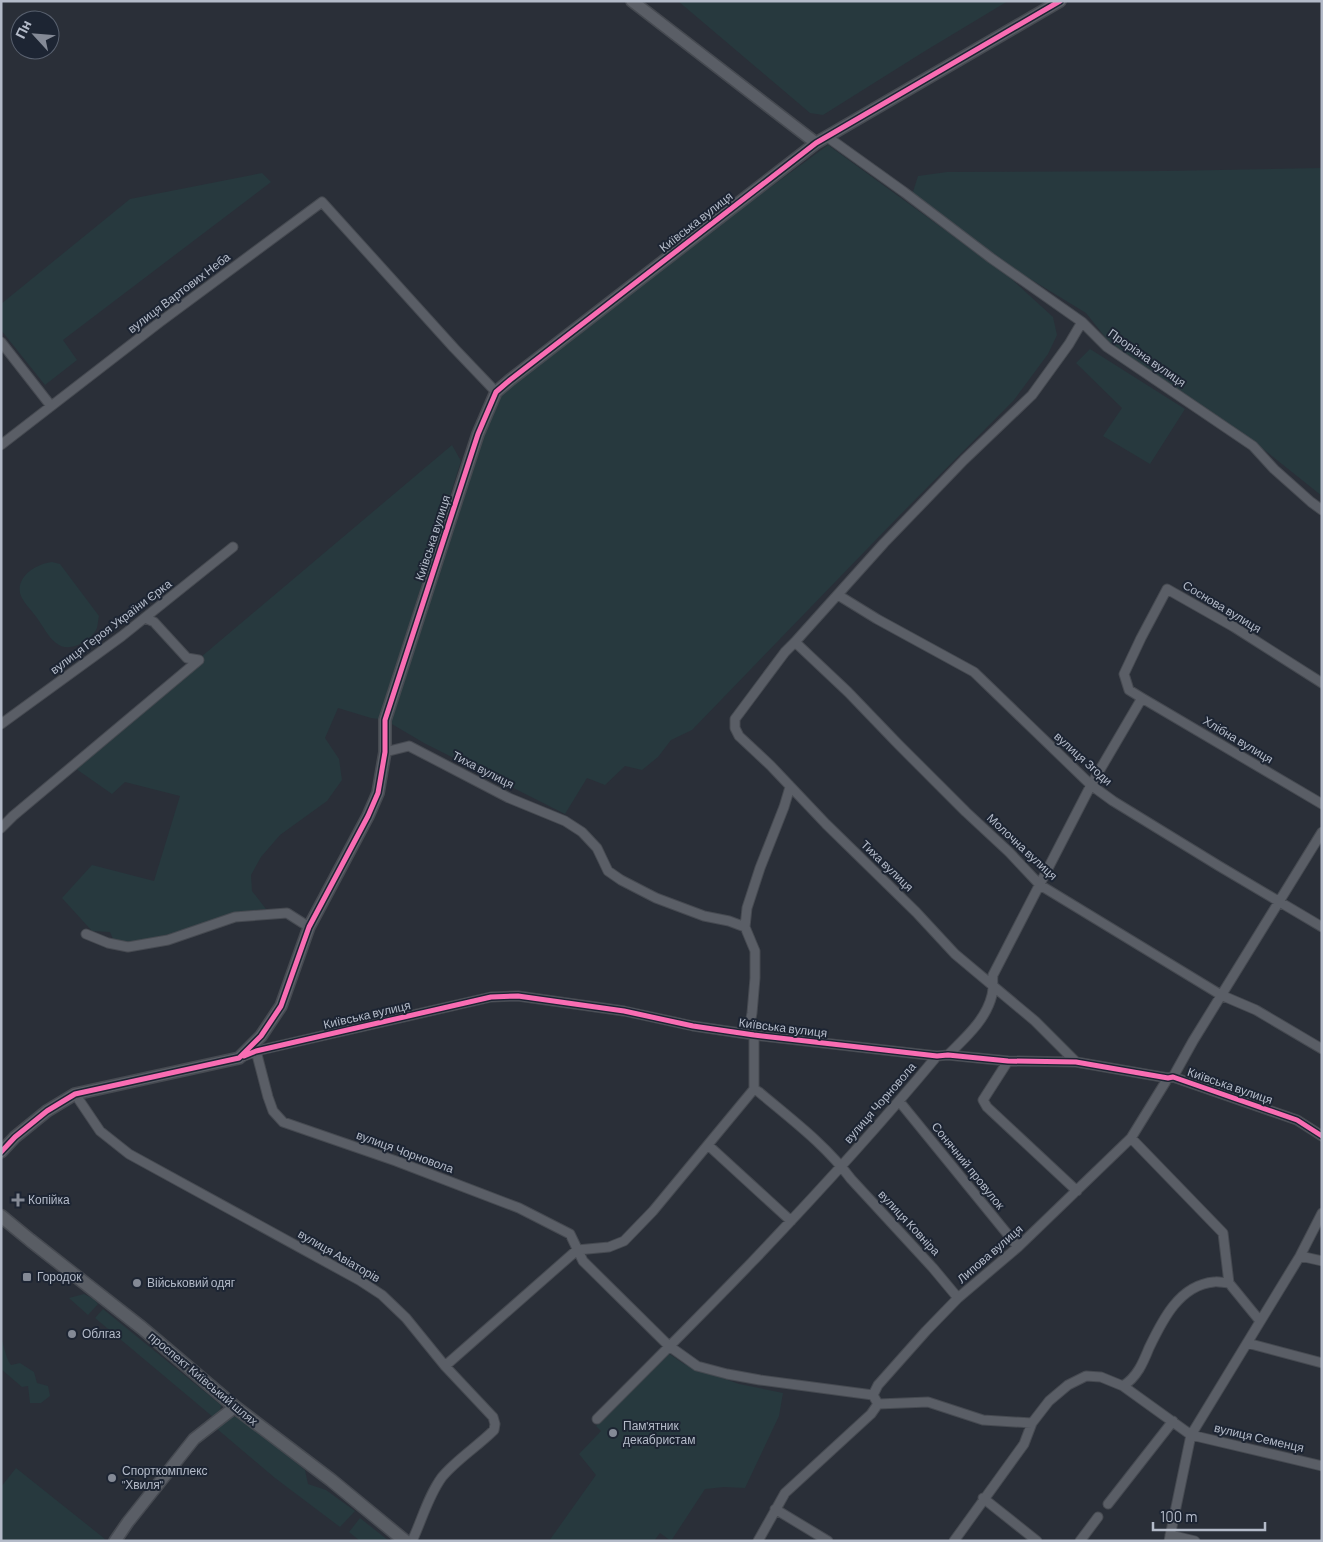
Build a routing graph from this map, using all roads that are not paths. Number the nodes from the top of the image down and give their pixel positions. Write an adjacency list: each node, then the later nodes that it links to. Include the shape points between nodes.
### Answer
1 (632, 1): 3 (street)
2 (1060, 1): 3 (street, Київська вулиця)
3 (821, 140): 4 (street, Прорізна вулиця, via 904,192); 6 (street, Київська вулиця)
4 (1082, 322): 9 (street, Прорізна вулиця, via 1107,347 1253,446); 11 (street, via 1032,395 902,524)
5 (1, 342): 7 (street)
6 (496, 392): 7 (street, вулиця Вартових Неба, via 322,202); 17 (street, Київська вулиця, via 478,434 385,720)
7 (52, 406): 8 (street, вулиця Вартових Неба)
8 (1, 445)
9 (1322, 510)
10 (233, 547): 12 (street, вулиця Героя України Єрка)
11 (838, 596): 13 (street); 18 (street, вулиця Згоди, via 974,672)
12 (145, 618): 16 (street, вулиця Героя України Єрка); 21 (street, via 154,622 187,658 199,660)
13 (796, 642): 19 (street, Тиха вулиця, via 784,652 735,719 739,736); 23 (street, Молочна вулиця)
14 (1322, 683): 15 (street, Соснова вулиця, via 1167,589 1124,674 1129,690)
15 (1142, 698): 18 (street); 20 (street, Хлібна вулиця)
16 (1, 724)
17 (384, 752): 25 (street, Київська вулиця, via 375,801); 26 (street, Тиха вулиця, via 409,746 508,798 565,821 598,848 608,871 621,880 656,898)
18 (1090, 785): 23 (street); 24 (street, вулиця Згоди)
19 (790, 787): 26 (street, via 752,892); 29 (street, Тиха вулиця, via 955,954)
20 (1322, 804)
21 (1, 828)
22 (1322, 832): 24 (street, Липова вулиця)
23 (1040, 885): 29 (street, via 993,975); 30 (street, Молочна вулиця)
24 (1278, 902): 27 (street, вулиця Згоди); 30 (street, Липова вулиця)
25 (309, 927): 28 (street, via 287,913 234,917 168,940 128,947); 36 (street, Київська вулиця, via 281,1006 261,1036)
26 (745, 927): 31 (street, via 756,951)
27 (1322, 927)
28 (86, 934)
29 (994, 986): 34 (street, via 987,1010 978,1024); 38 (street, Тиха вулиця)
30 (1221, 995): 32 (street, Молочна вулиця, via 1256,1010); 39 (street, Липова вулиця)
31 (751, 1035): 33 (street, Київська вулиця, via 624,1011 509,996 492,997); 35 (street, Київська вулиця); 40 (street, Київська вулиця)
32 (1322, 1049)
33 (256, 1051): 36 (street, Київська вулиця); 53 (street, вулиця Чорновола, via 273,1111 283,1122 519,1208 570,1234)
34 (948, 1055): 35 (street, Київська вулиця); 37 (street, Київська вулиця)
35 (937, 1056): 42 (street, вулиця Чорновола)
36 (239, 1058): 41 (street, Київська вулиця)
37 (1008, 1061): 38 (street, Київська вулиця); 48 (street, via 983,1100)
38 (1076, 1062): 39 (street, Київська вулиця)
39 (1171, 1077): 43 (street, Київська вулиця, via 1297,1120); 44 (street, Липова вулиця)
40 (754, 1089): 45 (street); 47 (street, via 802,1127)
41 (74, 1094): 46 (street, Київська вулиця, via 47,1111); 62 (street, вулиця Авіаторів, via 100,1131 129,1154 382,1295 406,1318)
42 (899, 1101): 47 (street, вулиця Чорновола); 52 (street, Сонячний провулок)
43 (1322, 1136)
44 (1132, 1138): 48 (street, Липова вулиця); 56 (street, via 1223,1233)
45 (708, 1145): 51 (street); 53 (street, via 624,1241 609,1248)
46 (1, 1152)
47 (841, 1166): 51 (street, вулиця Чорновола); 57 (street, вулиця Ковніра)
48 (1077, 1191): 52 (street, Липова вулиця)
49 (1322, 1213): 54 (street)
50 (1, 1216): 66 (main road, проспект Київський шлях)
51 (791, 1221): 60 (street, вулиця Чорновола)
52 (1018, 1247): 57 (street, Липова вулиця)
53 (577, 1250): 60 (street, вулиця Чорновола, via 583,1261); 62 (street)
54 (1300, 1256): 55 (street); 58 (street)
55 (1322, 1261)
56 (1229, 1283): 58 (street); 63 (street, via 1214,1282 1200,1286 1175,1302 1136,1373)
57 (958, 1298): 64 (street, Липова вулиця, via 926,1330)
58 (1260, 1321): 59 (street)
59 (1247, 1343): 61 (street); 70 (street)
60 (670, 1346): 64 (street, via 697,1366 727,1374); 67 (street, вулиця Чорновола)
61 (1322, 1363)
62 (445, 1366): 79 (street, вулиця Авіаторів, via 493,1417 494,1430 442,1477)
63 (1123, 1386): 68 (street); 69 (street, via 1101,1377 1086,1376 1068,1385 1049,1401)
64 (873, 1395): 65 (street)
65 (878, 1404): 69 (street, via 928,1402 983,1420); 74 (street, via 785,1493)
66 (235, 1407): 77 (street, via 194,1439); 78 (main road, проспект Київський шлях)
67 (597, 1419)
68 (1173, 1421): 70 (street); 73 (street)
69 (1032, 1423): 72 (street, via 1024,1444)
70 (1191, 1435): 71 (street, вулиця Семенця); 76 (street)
71 (1322, 1466)
72 (983, 1498): 82 (street); 83 (street)
73 (1108, 1504)
74 (775, 1509): 80 (street); 81 (street)
75 (1098, 1517): 84 (street)
76 (1169, 1538): 85 (street)
77 (115, 1541)
78 (405, 1541)
79 (412, 1541)
80 (758, 1541)
81 (828, 1541)
82 (954, 1541)
83 (1037, 1541)
84 (1080, 1541)
85 (1195, 1541)

